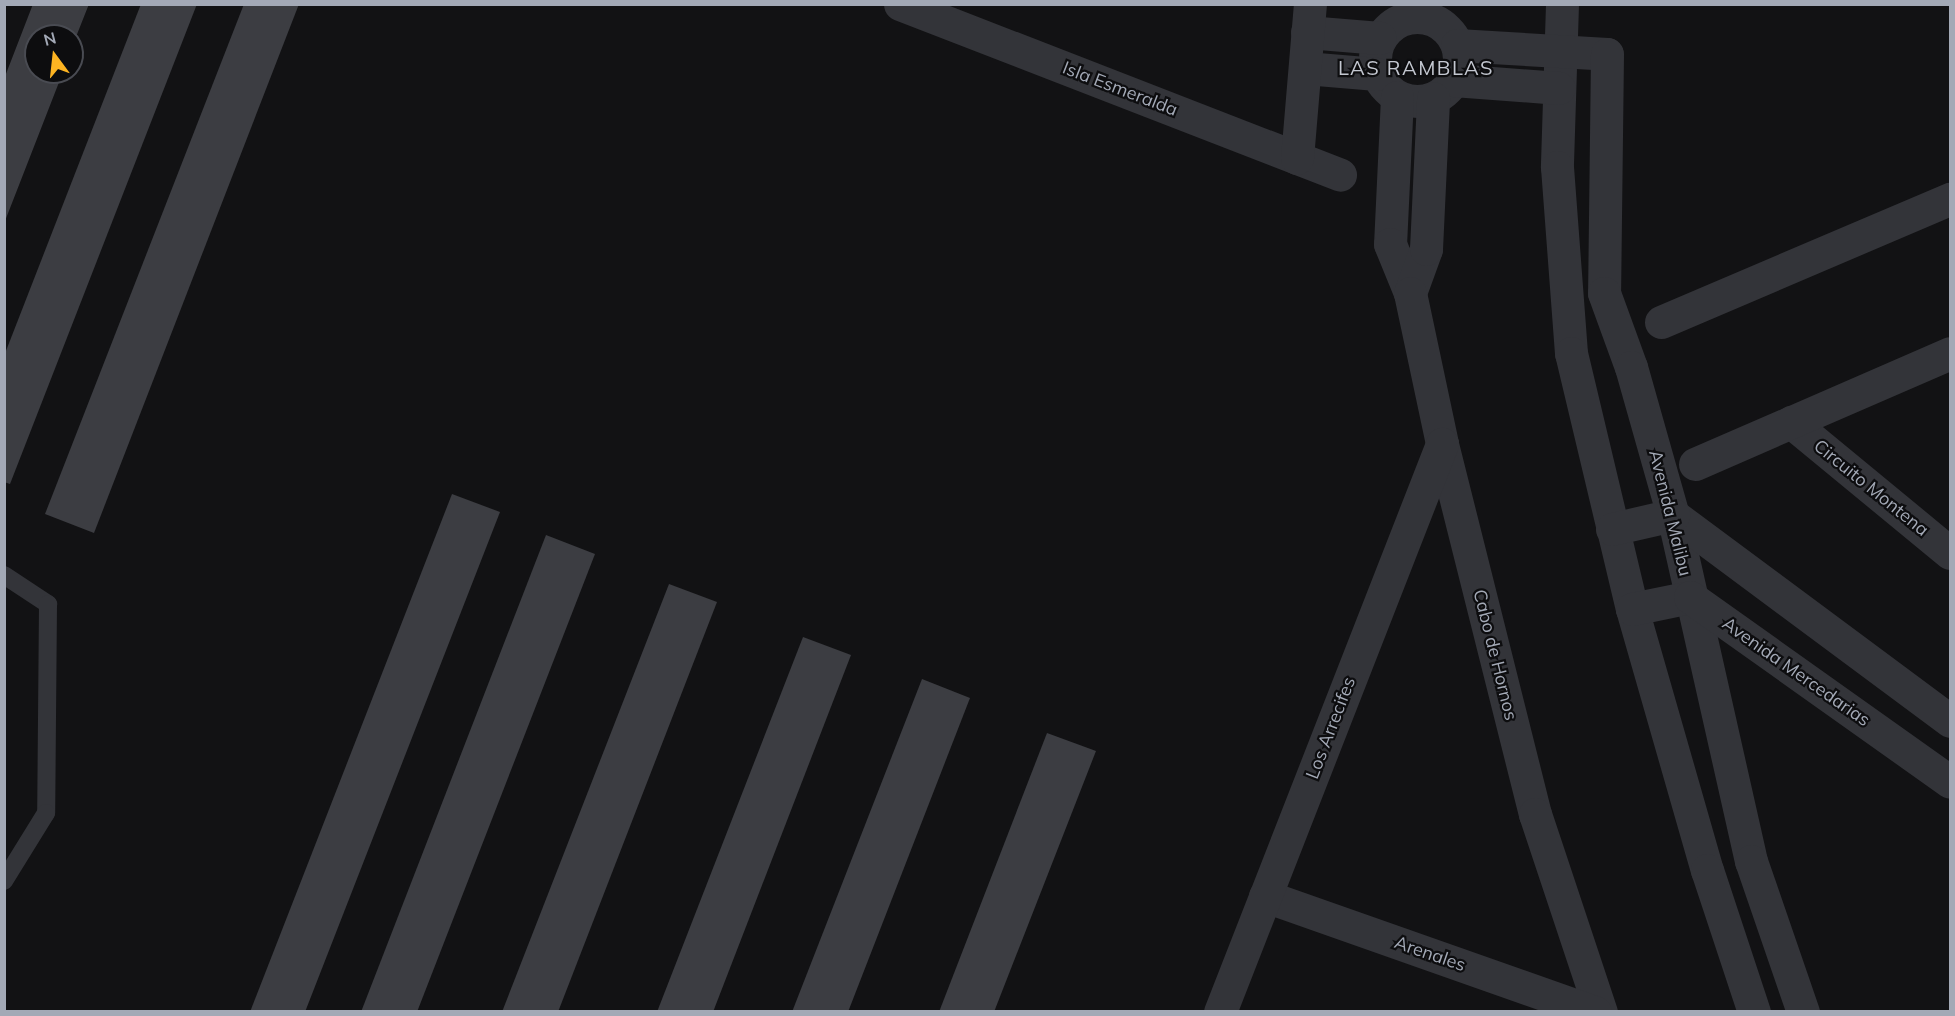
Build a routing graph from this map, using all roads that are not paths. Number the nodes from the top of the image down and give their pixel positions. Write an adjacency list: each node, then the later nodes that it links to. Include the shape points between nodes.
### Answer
1 (900, 4): 12 (street, Isla Esmeralda)
2 (1562, 4): 7 (street)
3 (1436, 13): 5 (street); 6 (street)
4 (1308, 18): 5 (street); 8 (street)
5 (1394, 21): 9 (street, via 1374,52)
6 (1457, 45): 7 (street); 11 (street, via 1460,57)
7 (1560, 51): 10 (street); 23 (street, Avenida Malibu, via 1607,54 1604,293 1631,367)
8 (1305, 68): 9 (street); 12 (street)
9 (1387, 85): 11 (street, via 1412,101); 15 (street, Cabo de Hornos)
10 (1559, 88): 11 (street); 24 (street, via 1557,167 1571,353)
11 (1443, 89): 16 (street)
12 (1297, 158): 13 (street, Isla Esmeralda)
13 (1340, 175)
14 (1950, 199): 18 (street)
15 (1392, 220): 16 (street); 17 (street, Cabo de Hornos, via 1390,244)
16 (1427, 223): 17 (street, via 1426,249)
17 (1410, 293): 21 (street, Cabo de Hornos)
18 (1661, 322)
19 (1950, 353): 20 (street, Circuito Montena)
20 (1791, 422): 22 (street, Circuito Montena); 25 (street, Circuito Montena)
21 (1442, 444): 32 (street, Los Arrecifes); 35 (street, Cabo de Hornos, via 1535,814)
22 (1695, 464)
23 (1673, 515): 24 (street); 27 (street, Avenida Malibu); 29 (street)
24 (1612, 529): 28 (street)
25 (1950, 554)
26 (4, 575): 31 (lane, via 48,604 46,813)
27 (1690, 597): 28 (street); 30 (street, Avenida Mercedarias); 37 (street, Avenida Malibu, via 1751,861)
28 (1632, 609): 36 (street, via 1707,870)
29 (1950, 721)
30 (1950, 782)
31 (4, 881)
32 (1265, 896): 33 (street, Los Arrecifes); 34 (street, Arenales)
33 (1220, 1011)
34 (1596, 1011)
35 (1601, 1011)
36 (1754, 1011)
37 (1803, 1011)

